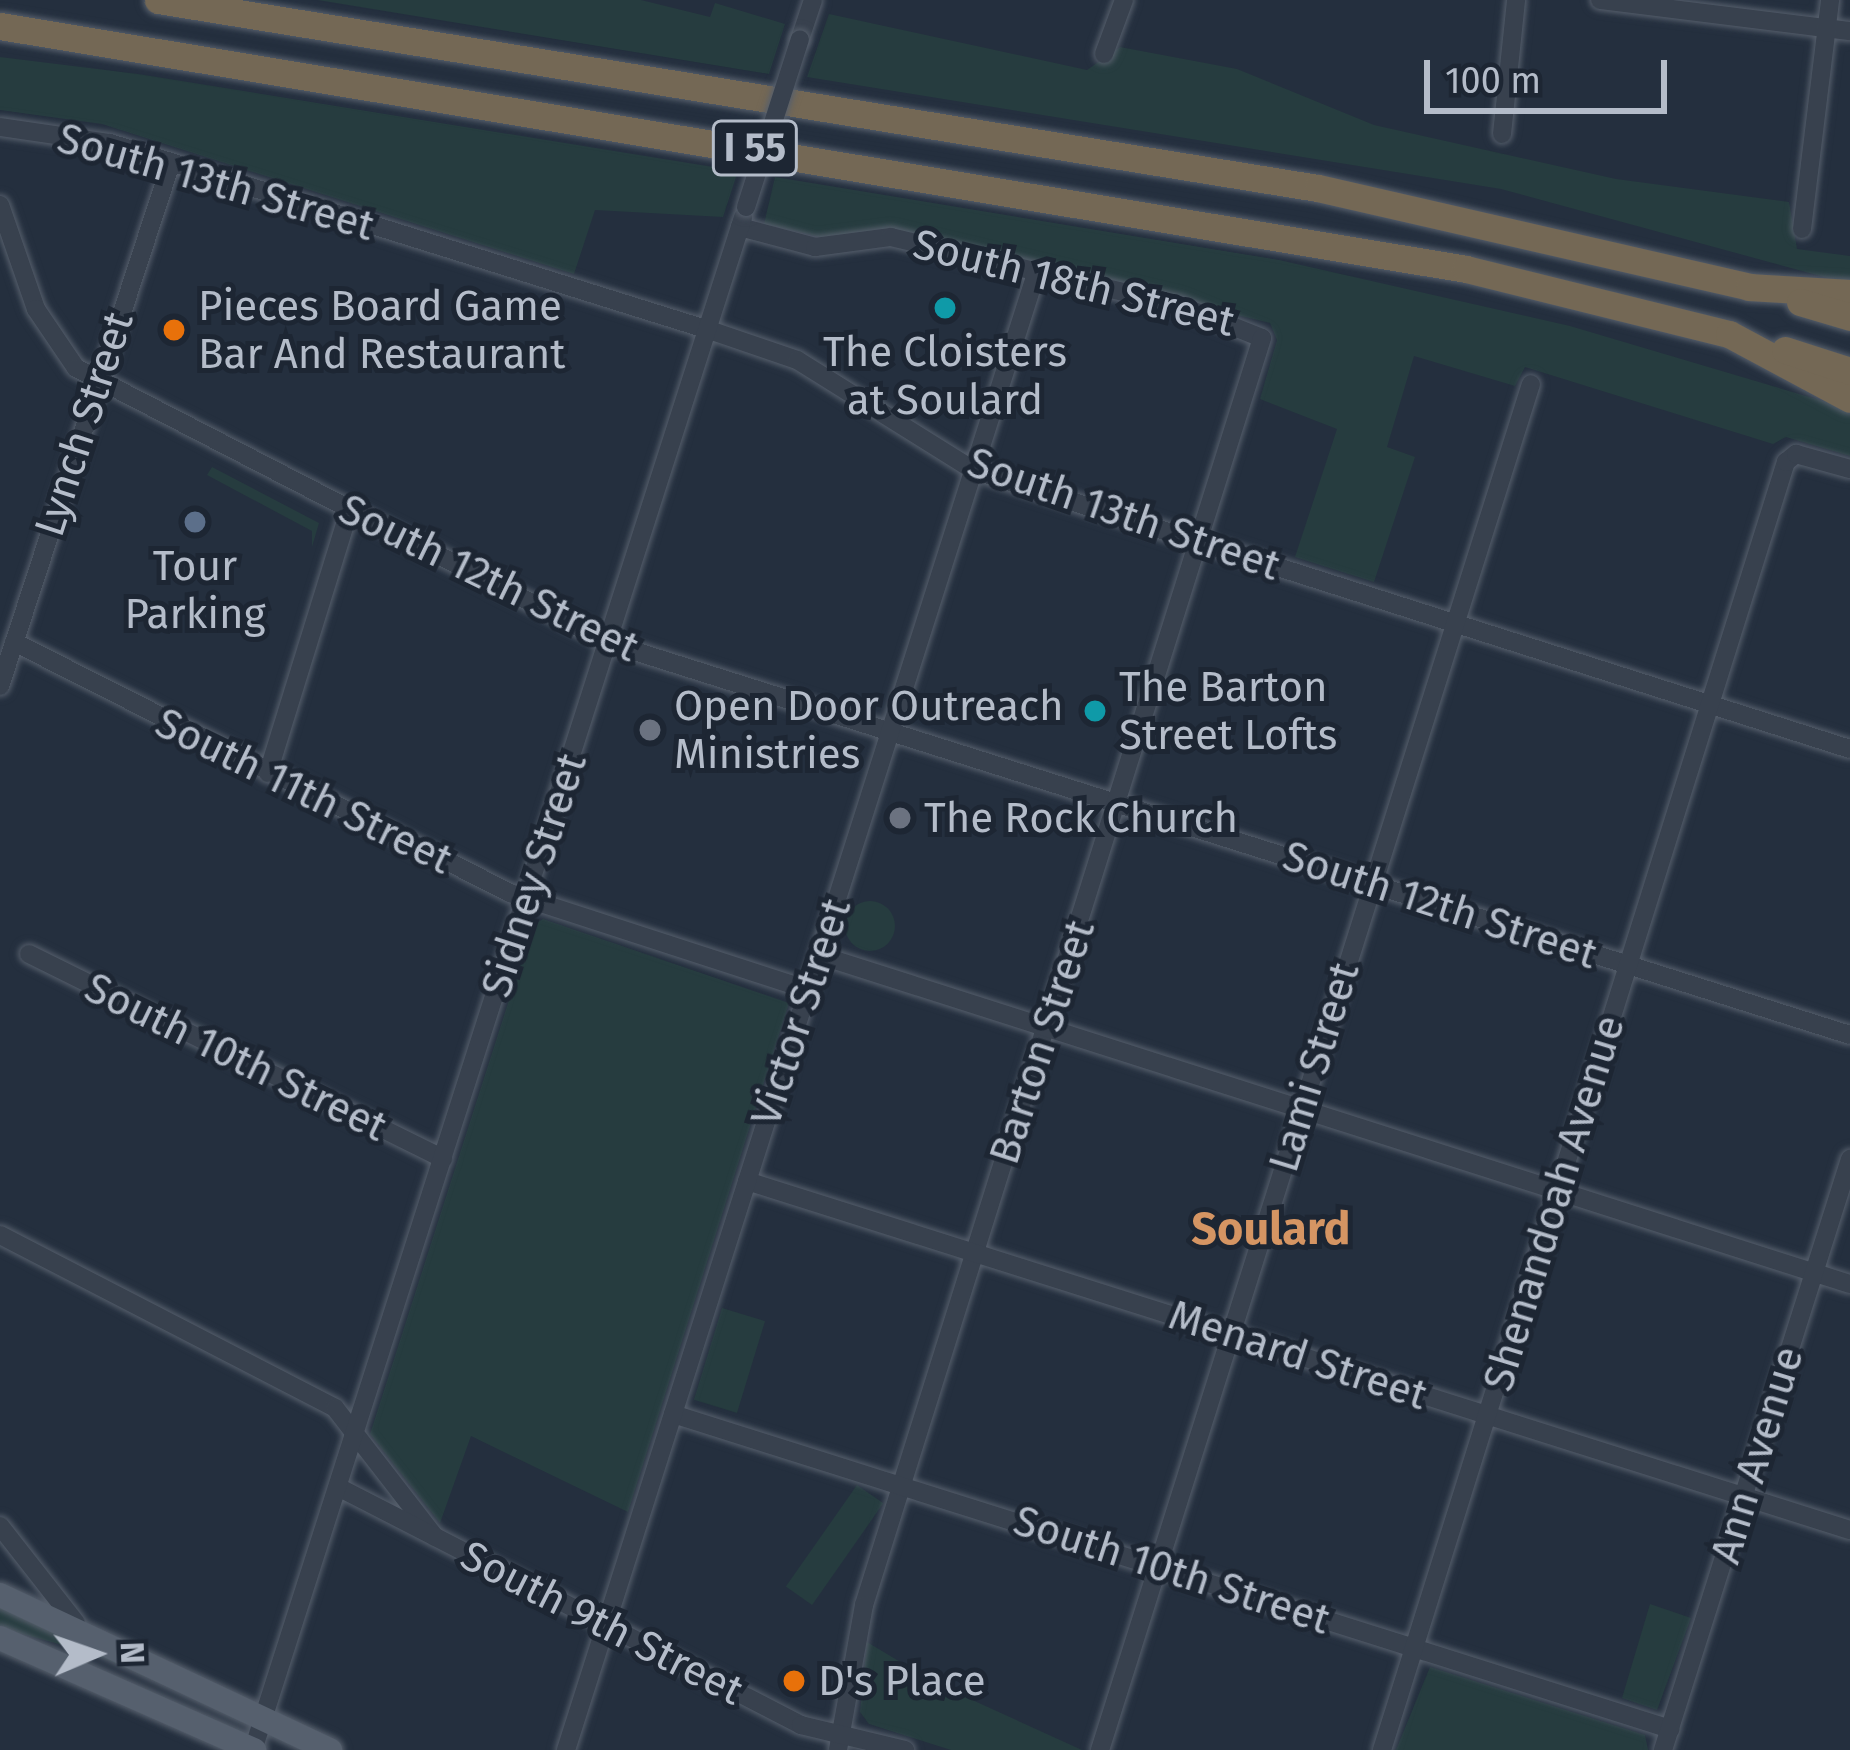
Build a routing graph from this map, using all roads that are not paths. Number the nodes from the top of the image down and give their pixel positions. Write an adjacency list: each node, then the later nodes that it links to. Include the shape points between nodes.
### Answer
1 (158, 0): 18 (highway, I 55, via 1318,188)
2 (813, 0): 15 (street, Sidney Street, bridge)
3 (1124, 0): 10 (street)
4 (1516, 0): 12 (street)
5 (1600, 0): 8 (street)
6 (1830, 0): 8 (street)
7 (0, 26): 22 (highway, I 55, via 1289,235)
8 (1826, 28): 9 (street); 16 (street)
9 (1850, 31)
10 (1104, 54)
11 (0, 128): 13 (street, South 13th Street)
12 (1502, 134)
13 (171, 163): 21 (street, South 13th Street); 25 (street, Lynch Street)
14 (0, 205): 25 (street, South 12th Street, via 50,336)
15 (740, 227): 17 (street, South 18th Street, via 815,247 891,237); 21 (street, Sidney Street)
16 (1802, 229)
17 (1036, 274): 23 (street, South 18th Street, via 1179,305); 29 (street, Victor Street)
18 (1749, 287): 19 (highway); 20 (highway, I 55)
19 (1850, 293)
20 (1850, 317)
21 (709, 330): 29 (street, South 13th Street, via 796,360); 34 (street, Sidney Street)
22 (1729, 334): 24 (highway, I 55); 27 (highway)
23 (1262, 338): 31 (street, Barton Street)
24 (1850, 370)
25 (98, 383): 30 (street, South 12th Street); 33 (street, Lynch Street)
26 (1531, 384): 32 (street, Lami Street)
27 (1850, 399)
28 (1850, 469): 36 (street, Shenandoah Avenue, via 1796,454)
29 (974, 470): 31 (street, South 13th Street); 37 (street, Victor Street)
30 (349, 512): 34 (street, South 12th Street); 39 (street)
31 (1201, 542): 32 (street, South 13th Street); 40 (street, Barton Street)
32 (1455, 623): 36 (street, South 13th Street); 41 (street, Lami Street)
33 (14, 641): 35 (street, Lynch Street); 39 (street, South 11th Street)
34 (609, 643): 37 (street, South 12th Street); 42 (street, Sidney Street)
35 (0, 686)
36 (1711, 705): 38 (street, South 13th Street); 45 (street, Shenandoah Avenue)
37 (890, 732): 40 (street, South 12th Street); 44 (street, Victor Street)
38 (1850, 749)
39 (268, 773): 42 (street, South 11th Street)
40 (1118, 803): 41 (street, South 12th Street); 47 (street, Barton Street)
41 (1372, 883): 45 (street, South 12th Street); 49 (street, Lami Street)
42 (526, 899): 46 (street, South 11th Street); 50 (street, Sidney Street)
43 (29, 954): 50 (street, South 10th Street)
44 (819, 956): 46 (street, Victor Street); 47 (street)
45 (1628, 964): 48 (street, South 12th Street); 53 (street, Shenandoah Avenue)
46 (808, 989): 52 (street, Victor Street)
47 (1046, 1030): 49 (street); 55 (street, Barton Street)
48 (1850, 1035)
49 (1300, 1110): 53 (street); 58 (street, Lami Street)
50 (443, 1159): 61 (street, Sidney Street)
51 (1850, 1160): 56 (street, Ann Avenue)
52 (747, 1181): 55 (street, Menard Street); 59 (street, Victor Street)
53 (1557, 1192): 56 (street); 60 (street, Shenandoah Avenue)
54 (0, 1235): 61 (street, South 9th Street, via 324,1402)
55 (976, 1253): 58 (street, Menard Street); 62 (street, Barton Street)
56 (1814, 1273): 57 (street); 64 (street, Ann Avenue)
57 (1850, 1285)
58 (1230, 1334): 60 (street, Menard Street); 68 (street, Lami Street)
59 (673, 1414): 62 (street, South 10th Street); 71 (street, Victor Street)
60 (1487, 1415): 64 (street, Menard Street); 73 (street, Shenandoah Avenue)
61 (356, 1430): 63 (street, Sidney Street); 67 (street, South 9th Street)
62 (902, 1485): 68 (street, South 10th Street); 76 (street, Barton Street)
63 (338, 1487): 67 (street, South 9th Street); 74 (street, Sidney Street)
64 (1744, 1497): 66 (street, Menard Street); 75 (street, Ann Avenue)
65 (0, 1526): 70 (street)
66 (1850, 1530)
67 (436, 1538): 71 (street, South 9th Street)
68 (1156, 1563): 73 (street, South 10th Street); 81 (street, Lami Street)
69 (0, 1595): 70 (main road)
70 (76, 1623): 74 (main road)
71 (605, 1625): 76 (street, South 9th Street); 79 (street, Victor Street)
72 (0, 1638): 77 (main road, via 146,1694)
73 (1414, 1647): 75 (street, South 10th Street); 82 (street, Shenandoah Avenue)
74 (264, 1716): 77 (street, Sidney Street); 78 (main road)
75 (1670, 1729): 83 (street, Ann Avenue)
76 (839, 1742): 80 (street, South 9th Street)
77 (254, 1750)
78 (330, 1750)
79 (566, 1750)
80 (905, 1750)
81 (1100, 1750)
82 (1382, 1750)
83 (1664, 1750)

